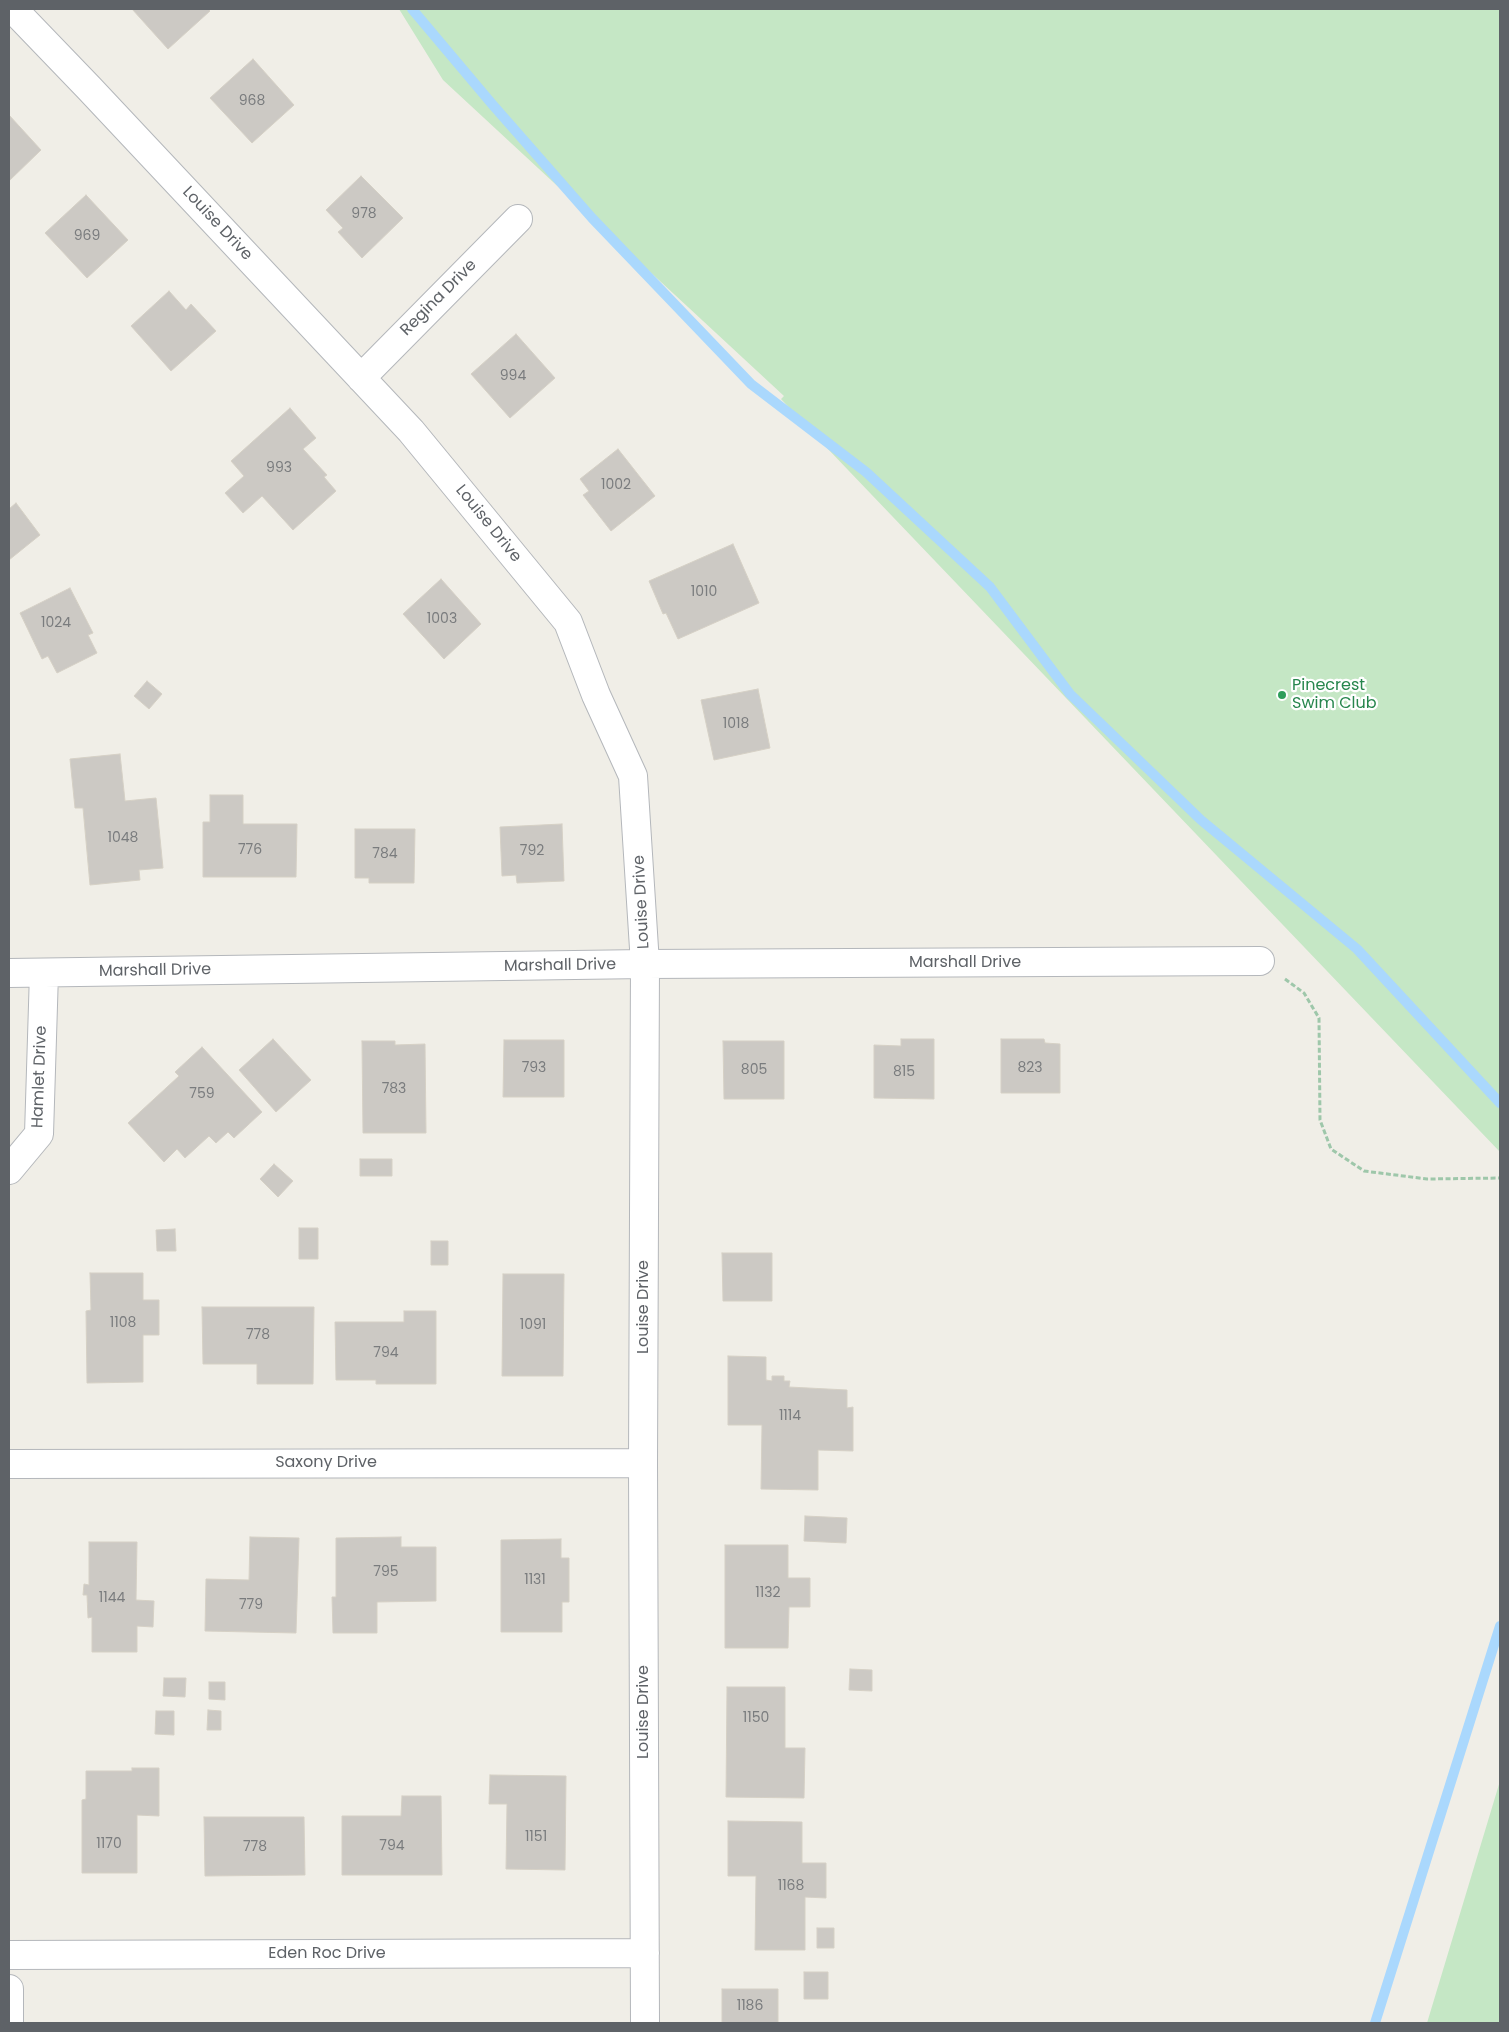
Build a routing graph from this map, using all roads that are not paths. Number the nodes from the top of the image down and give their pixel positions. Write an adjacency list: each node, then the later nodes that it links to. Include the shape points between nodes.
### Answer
1 (12, 9): 3 (street, Louise Drive)
2 (518, 219): 3 (street, Regina Drive)
3 (361, 378): 5 (street, Louise Drive, via 411,431 568,622 596,695 633,776)
4 (1260, 962): 5 (street, Marshall Drive)
5 (645, 964): 8 (street, Marshall Drive); 10 (street, Louise Drive)
6 (9, 966): 7 (street)
7 (9, 973): 8 (street, Marshall Drive)
8 (44, 973): 9 (street, Hamlet Drive, via 39,1134)
9 (9, 1170)
10 (643, 1462): 11 (street, Saxony Drive); 12 (street, Louise Drive)
11 (9, 1464)
12 (644, 1953): 13 (street, Eden Roc Drive); 16 (street, Louise Drive)
13 (9, 1956)
14 (9, 1989): 15 (street)
15 (9, 2023)
16 (645, 2023)

